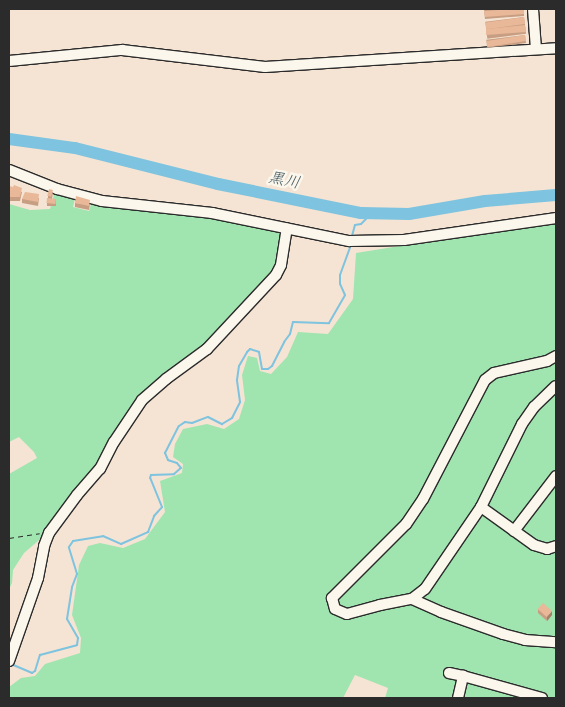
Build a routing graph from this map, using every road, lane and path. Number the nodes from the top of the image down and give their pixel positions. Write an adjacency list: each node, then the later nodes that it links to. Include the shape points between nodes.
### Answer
1 (533, 9): 3 (street)
2 (556, 48): 3 (street)
3 (536, 49): 4 (street, via 264,67 122,50)
4 (9, 61)
5 (9, 170): 7 (street, via 58,189 102,201 203,212)
6 (556, 218): 7 (street, via 375,242 349,241)
7 (287, 228): 13 (street, via 281,265 276,275 207,349 142,400 100,469)
8 (556, 356): 16 (street, via 494,374 485,380 423,499 406,524 332,598 335,609 347,614)
9 (556, 386): 11 (street, via 522,424)
10 (556, 476): 12 (street)
11 (481, 507): 12 (street); 16 (street, via 425,589)
12 (514, 531): 15 (street, via 541,548)
13 (49, 533): 14 (path); 18 (street, via 38,578)
14 (9, 538)
15 (556, 546)
16 (412, 599): 17 (street, via 510,636)
17 (556, 642)
18 (9, 661)
19 (449, 673): 20 (street)
20 (463, 676): 21 (street); 22 (street)
21 (512, 694): 23 (street)
22 (458, 698)
23 (542, 698)

